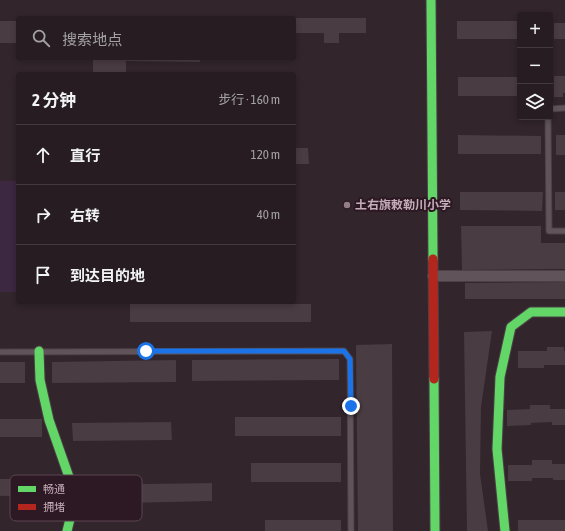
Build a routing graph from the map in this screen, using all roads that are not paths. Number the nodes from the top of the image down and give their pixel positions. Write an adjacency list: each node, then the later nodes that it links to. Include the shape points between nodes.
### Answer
1 (431, 0): 6 (street)
2 (565, 108): 3 (lane)
3 (553, 109)
4 (548, 120): 5 (lane, via 549,231)
5 (565, 231)
6 (433, 276): 7 (street); 15 (street)
7 (565, 276)
8 (565, 312): 16 (street, via 531,312 511,327 500,378 497,449)
9 (39, 351): 10 (lane); 11 (street, via 40,380 49,420); 14 (lane, via 344,351 350,359)
10 (0, 352)
11 (68, 475)
12 (70, 521): 13 (street)
13 (67, 531)
14 (351, 531)
15 (435, 531)
16 (505, 531)

